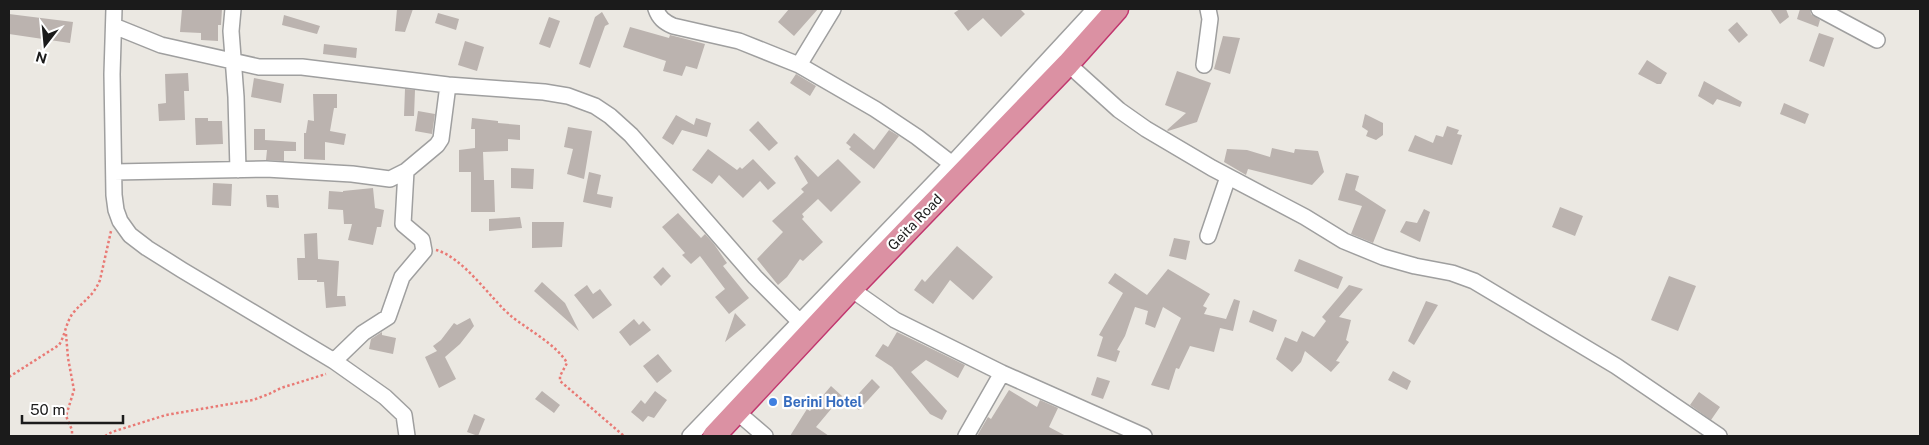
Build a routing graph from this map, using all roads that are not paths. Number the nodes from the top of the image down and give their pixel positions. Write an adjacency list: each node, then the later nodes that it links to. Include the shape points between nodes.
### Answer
1 (114, 9): 9 (street)
2 (233, 9): 11 (street)
3 (656, 9): 13 (street, via 664,23 740,41)
4 (832, 9): 13 (street)
5 (1096, 9): 16 (street)
6 (1117, 9): 12 (highway, Geita Road)
7 (1208, 9): 14 (street, via 1210,19)
8 (1819, 9): 10 (street)
9 (114, 26): 11 (street, via 161,45); 19 (street)
10 (1877, 40)
11 (233, 60): 15 (street, via 265,68 302,67); 17 (street)
12 (1068, 64): 20 (street, via 1133,120); 22 (highway, Geita Road)
13 (799, 65): 16 (street, via 882,114)
14 (1204, 65)
15 (448, 85): 18 (street, via 441,139); 23 (street, via 560,95 584,101 610,116 631,135 755,277)
16 (952, 164): 23 (street)
17 (238, 170): 18 (street, via 322,172 386,179); 19 (street)
18 (406, 171): 24 (street, via 403,224 422,240 422,254 402,277 388,317 363,333)
19 (114, 172): 24 (street, via 116,210 130,235)
20 (1228, 177): 21 (street); 33 (street, via 1344,241 1383,257 1474,281 1616,366)
21 (1208, 236)
22 (851, 289): 25 (street, via 895,320); 26 (highway, Geita Road)
23 (799, 321): 28 (street)
24 (339, 364): 27 (street, via 404,415)
25 (1002, 373): 31 (street); 32 (street)
26 (737, 412): 29 (highway, Geita Road); 30 (street)
27 (407, 436)
28 (690, 436)
29 (714, 436)
30 (765, 436)
31 (966, 436)
32 (1144, 436)
33 (1719, 436)

